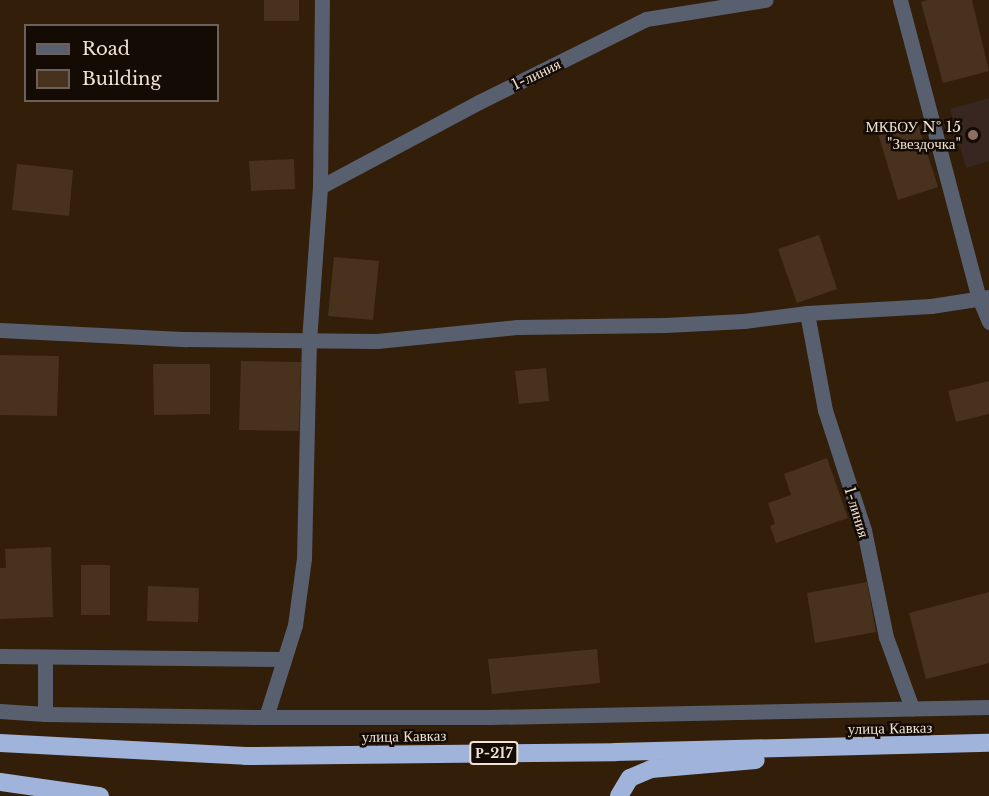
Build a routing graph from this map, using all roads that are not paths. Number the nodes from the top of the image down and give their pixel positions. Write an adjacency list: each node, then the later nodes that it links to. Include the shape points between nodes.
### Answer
1 (322, 0): 4 (street)
2 (765, 0): 4 (street, 1-линия, via 646,19)
3 (900, 0): 5 (street)
4 (320, 187): 9 (street)
5 (984, 297): 6 (street, via 921,307); 7 (street)
6 (807, 313): 9 (street, via 665,326 518,327 418,338); 14 (street, 1-линия, via 825,410 864,530 886,637)
7 (989, 322)
8 (0, 330): 9 (street)
9 (309, 340): 12 (street, via 304,558 295,625)
10 (0, 656): 11 (street)
11 (45, 659): 12 (street); 16 (street)
12 (282, 659): 17 (street)
13 (989, 707): 14 (street)
14 (912, 708): 17 (street, via 489,717)
15 (0, 711): 16 (street)
16 (45, 714): 17 (street)
17 (266, 717)
18 (989, 742): 20 (highway, улица Кавказ / Р-217)
19 (0, 743): 20 (highway, улица Кавказ / Р-217, via 246,756)
20 (928, 746): 23 (highway, via 651,769 630,778)
21 (0, 782): 22 (highway)
22 (100, 796)
23 (619, 796)

